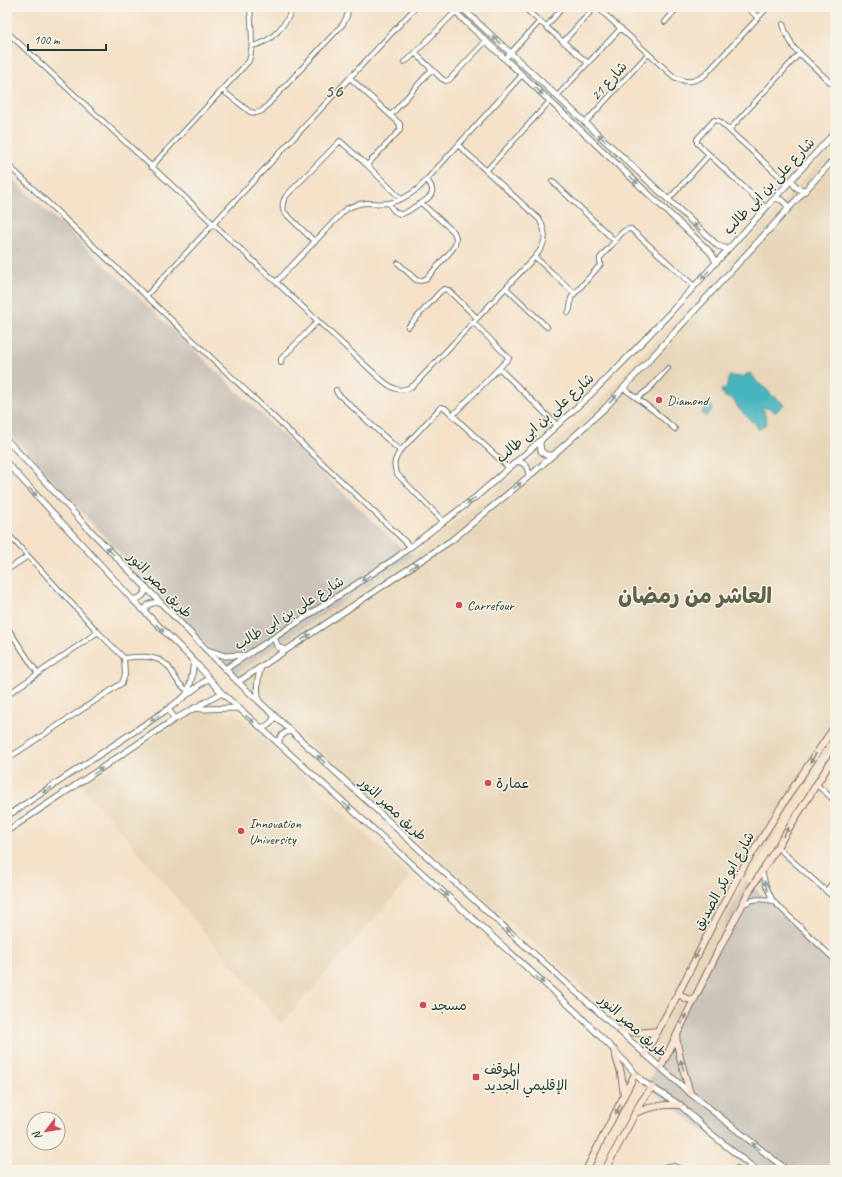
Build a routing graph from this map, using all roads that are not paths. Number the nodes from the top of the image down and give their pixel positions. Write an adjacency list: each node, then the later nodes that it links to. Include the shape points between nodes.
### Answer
1 (250, 7): 23 (street)
2 (293, 7): 23 (street, via 285,22 269,40)
3 (348, 7): 35 (street, via 343,24 262,111 250,112)
4 (416, 7): 33 (street)
5 (450, 7): 13 (street)
6 (461, 7): 25 (street, one-way to 6)
7 (523, 7): 15 (street)
8 (563, 7): 18 (street)
9 (596, 7): 19 (street); 22 (street)
10 (678, 7): 16 (street)
11 (747, 7): 14 (street)
12 (768, 7): 14 (street)
13 (454, 12): 21 (street); 24 (street)
14 (758, 18): 27 (street, via 705,75 697,80 681,81)
15 (540, 21): 18 (street); 25 (street)
16 (664, 22)
17 (783, 24): 26 (street, via 790,42)
18 (546, 27): 22 (street)
19 (621, 28): 27 (street); 30 (street)
20 (7, 32): 48 (street)
21 (486, 41): 28 (street); 31 (street, via 449,80 442,79)
22 (563, 42): 30 (street)
23 (252, 46): 35 (street, via 249,61)
24 (416, 53): 29 (street); 31 (street)
25 (510, 53): 28 (street); 36 (street)
26 (800, 53): 34 (street); 41 (street)
27 (648, 54): 40 (street, شارع 21)
28 (505, 59): 32 (street)
29 (404, 62)
30 (588, 63): 36 (street)
31 (432, 69): 39 (street)
32 (522, 75): 37 (street, one-way to 37); 43 (street)
33 (350, 78): 39 (street); 62 (street)
34 (835, 87)
35 (222, 90): 48 (street)
36 (558, 97): 37 (street); 38 (street); 40 (street)
37 (549, 101): 38 (street); 49 (street)
38 (556, 107): 67 (street, one-way to 67, via 708,249)
39 (391, 115): 47 (street, via 400,124 400,130)
40 (585, 123): 57 (street, one-way to 40)
41 (729, 130): 44 (street, via 716,120 698,139 697,143); 53 (street)
42 (835, 132): 51 (street, شارع على بن ابى طالب)
43 (458, 146): 49 (street); 50 (street)
44 (709, 155): 57 (street); 60 (street)
45 (835, 158): 54 (street, شارع على بن ابى طالب)
46 (7, 164): 73 (street)
47 (367, 165): 56 (street); 64 (street, via 340,141 286,196 282,207 284,212)
48 (151, 167): 62 (street)
49 (486, 171): 66 (street, via 539,219 543,226 542,249)
50 (427, 180): 56 (street); 59 (street, via 432,193 429,199)
51 (792, 180): 53 (street, شارع على بن ابى طالب); 54 (street, via 797,188)
52 (552, 181): 63 (street)
53 (788, 184): 55 (street, شارع على بن ابى طالب)
54 (806, 190): 61 (street, شارع على بن ابى طالب)
55 (775, 198): 60 (street, شارع على بن ابى طالب); 61 (street, via 783,201)
56 (401, 199): 58 (street)
57 (668, 200): 65 (street, one-way to 57, via 718,246)
58 (389, 203): 59 (street, via 391,208 400,214); 64 (street, via 355,205 346,210)
59 (421, 203): 68 (street, via 454,232 455,245 428,278 421,281 416,280)
60 (766, 208): 65 (street, شارع على بن ابى طالب)
61 (788, 209): 83 (street, شارع على بن ابى طالب)
62 (213, 224): 69 (street); 73 (street)
63 (615, 241): 70 (street, via 626,230 631,229); 72 (street)
64 (315, 242): 69 (street)
65 (728, 249): 67 (street, شارع على بن ابى طالب)
66 (535, 257): 71 (street); 72 (street)
67 (716, 262): 70 (street, شارع على بن ابى طالب, one-way to 70)
68 (398, 263)
69 (276, 282): 76 (street)
70 (694, 286): 87 (street, شارع على بن ابى طالب, via 625,360)
71 (506, 288): 75 (street); 79 (street)
72 (574, 293): 74 (street)
73 (146, 296): 99 (street)
74 (568, 313)
75 (477, 318): 77 (street); 78 (street, via 444,289)
76 (318, 321): 77 (street, via 390,386 402,390 414,385); 80 (street, via 281,359)
77 (473, 322): 81 (street, via 509,358)
78 (408, 327)
79 (547, 327)
80 (281, 363)
81 (499, 368): 86 (street); 87 (street)
82 (668, 368): 85 (street)
83 (623, 388): 85 (street); 92 (street, شارع على بن ابى طالب, one-way to 83, via 605,408)
84 (336, 390): 91 (street)
85 (637, 398): 88 (street)
86 (453, 415): 91 (street, via 441,407); 95 (street)
87 (557, 425): 90 (street, شارع على بن ابى طالب)
88 (674, 430)
89 (7, 440): 102 (street, طريق مصر النور, one-way to 89)
90 (541, 440): 92 (street, via 541,451 546,455); 93 (street, شارع على بن ابى طالب)
91 (401, 450): 97 (street, via 394,463 397,474)
92 (553, 455): 96 (street, شارع على بن ابى طالب)
93 (517, 461): 95 (street, شارع على بن ابى طالب); 96 (street, via 527,466)
94 (7, 463): 103 (street, طريق مصر النور, one-way to 103)
95 (509, 468): 97 (street, شارع على بن ابى طالب, one-way to 97)
96 (529, 476): 111 (street, شارع على بن ابى طالب, one-way to 96, via 452,540)
97 (444, 522): 99 (street, شارع على بن ابى طالب)
98 (7, 532): 100 (street)
99 (411, 547): 109 (street, شارع على بن ابى طالب, one-way to 109)
100 (28, 556): 101 (street); 107 (street)
101 (7, 570)
102 (146, 587): 103 (street, via 140,598); 104 (street, طريق مصر النور)
103 (132, 599): 105 (street, طريق مصر النور)
104 (160, 602): 105 (street, via 146,606); 110 (street, طريق مصر النور)
105 (145, 612): 114 (street, طريق مصر النور, one-way to 114)
106 (7, 627): 108 (street)
107 (98, 632): 113 (street); 117 (street)
108 (8, 633): 117 (street)
109 (275, 637): 111 (street, via 279,648); 112 (street, شارع على بن ابى طالب)
110 (205, 649): 112 (street, via 225,656); 116 (street, طريق مصر النور)
111 (286, 650): 115 (street, شارع على بن ابى طالب)
112 (246, 655): 116 (street, شارع على بن ابى طالب)
113 (124, 658): 120 (street, via 147,657 166,663 177,682); 135 (street, via 125,675 122,683)
114 (194, 661): 118 (street, طريق مصر النور); 120 (street)
115 (262, 667): 119 (street, شارع على بن ابى طالب); 124 (street, via 257,684)
116 (225, 669): 119 (street, طريق مصر النور)
117 (38, 674): 122 (street)
118 (209, 678): 121 (street, طريق مصر النور); 123 (street)
119 (238, 682): 124 (street, طريق مصر النور)
120 (189, 691): 123 (street)
121 (222, 692): 125 (street); 126 (street, طريق مصر النور)
122 (7, 695)
123 (184, 697): 127 (street)
124 (260, 702): 128 (street, طريق مصر النور)
125 (193, 708): 126 (street); 129 (street)
126 (238, 708): 131 (street, طريق مصر النور, one-way to 131)
127 (168, 709): 129 (street); 138 (street, one-way to 138)
128 (274, 715): 131 (street, via 270,724); 132 (street, طريق مصر النور)
129 (175, 719): 139 (street, one-way to 129)
130 (835, 726): 148 (main road, شارع ابو بكر الصديق, one-way to 148, via 741,871)
131 (260, 727): 133 (street, طريق مصر النور)
132 (291, 731): 133 (street, via 282,735); 150 (street, طريق مصر النور, one-way to 132)
133 (279, 744): 153 (street, طريق مصر النور, one-way to 153, via 575,1011)
134 (835, 755): 136 (main road, شارع ابو بكر الصديق)
135 (7, 759)
136 (816, 784): 137 (street); 140 (main road, شارع ابو بكر الصديق, one-way to 136)
137 (835, 801)
138 (7, 816)
139 (7, 831)
140 (777, 847): 141 (main road, شارع ابو بكر الصديق); 143 (street)
141 (762, 870): 145 (street, one-way to 141); 146 (main road, شارع ابو بكر الصديق)
142 (835, 880): 143 (street)
143 (826, 891): 144 (street)
144 (835, 899)
145 (773, 901): 146 (street, via 760,899); 147 (street)
146 (742, 905): 149 (main road, شارع ابو بكر الصديق)
147 (835, 960)
148 (679, 992): 149 (main road, via 689,999); 151 (main road, شارع ابو بكر الصديق)
149 (694, 998): 152 (main road, شارع ابو بكر الصديق, one-way to 149)
150 (619, 1030): 151 (main road, via 638,1033); 154 (street, طريق مصر النور)
151 (658, 1031): 154 (main road, شارع ابو بكر الصديق)
152 (676, 1036): 155 (main road, شارع ابو بكر الصديق); 158 (main road, one-way to 152)
153 (614, 1050): 156 (street, طريق مصر النور); 159 (main road, via 621,1073)
154 (645, 1054): 155 (street, طريق مصر النور)
155 (661, 1067): 158 (street, طريق مصر النور)
156 (635, 1074): 157 (street, طريق مصر النور, via 642,1082); 159 (main road)
157 (652, 1087): 160 (street, طريق مصر النور); 161 (main road)
158 (690, 1093): 162 (street, طريق مصر النور, one-way to 158)
159 (624, 1097): 163 (main road, one-way to 163)
160 (680, 1105): 161 (main road, via 656,1106); 167 (street, طريق مصر النور)
161 (635, 1113): 164 (main road)
162 (784, 1169)
163 (586, 1170)
164 (605, 1170)
165 (660, 1170): 166 (street, via 667,1166)
166 (683, 1170)
167 (756, 1170)

